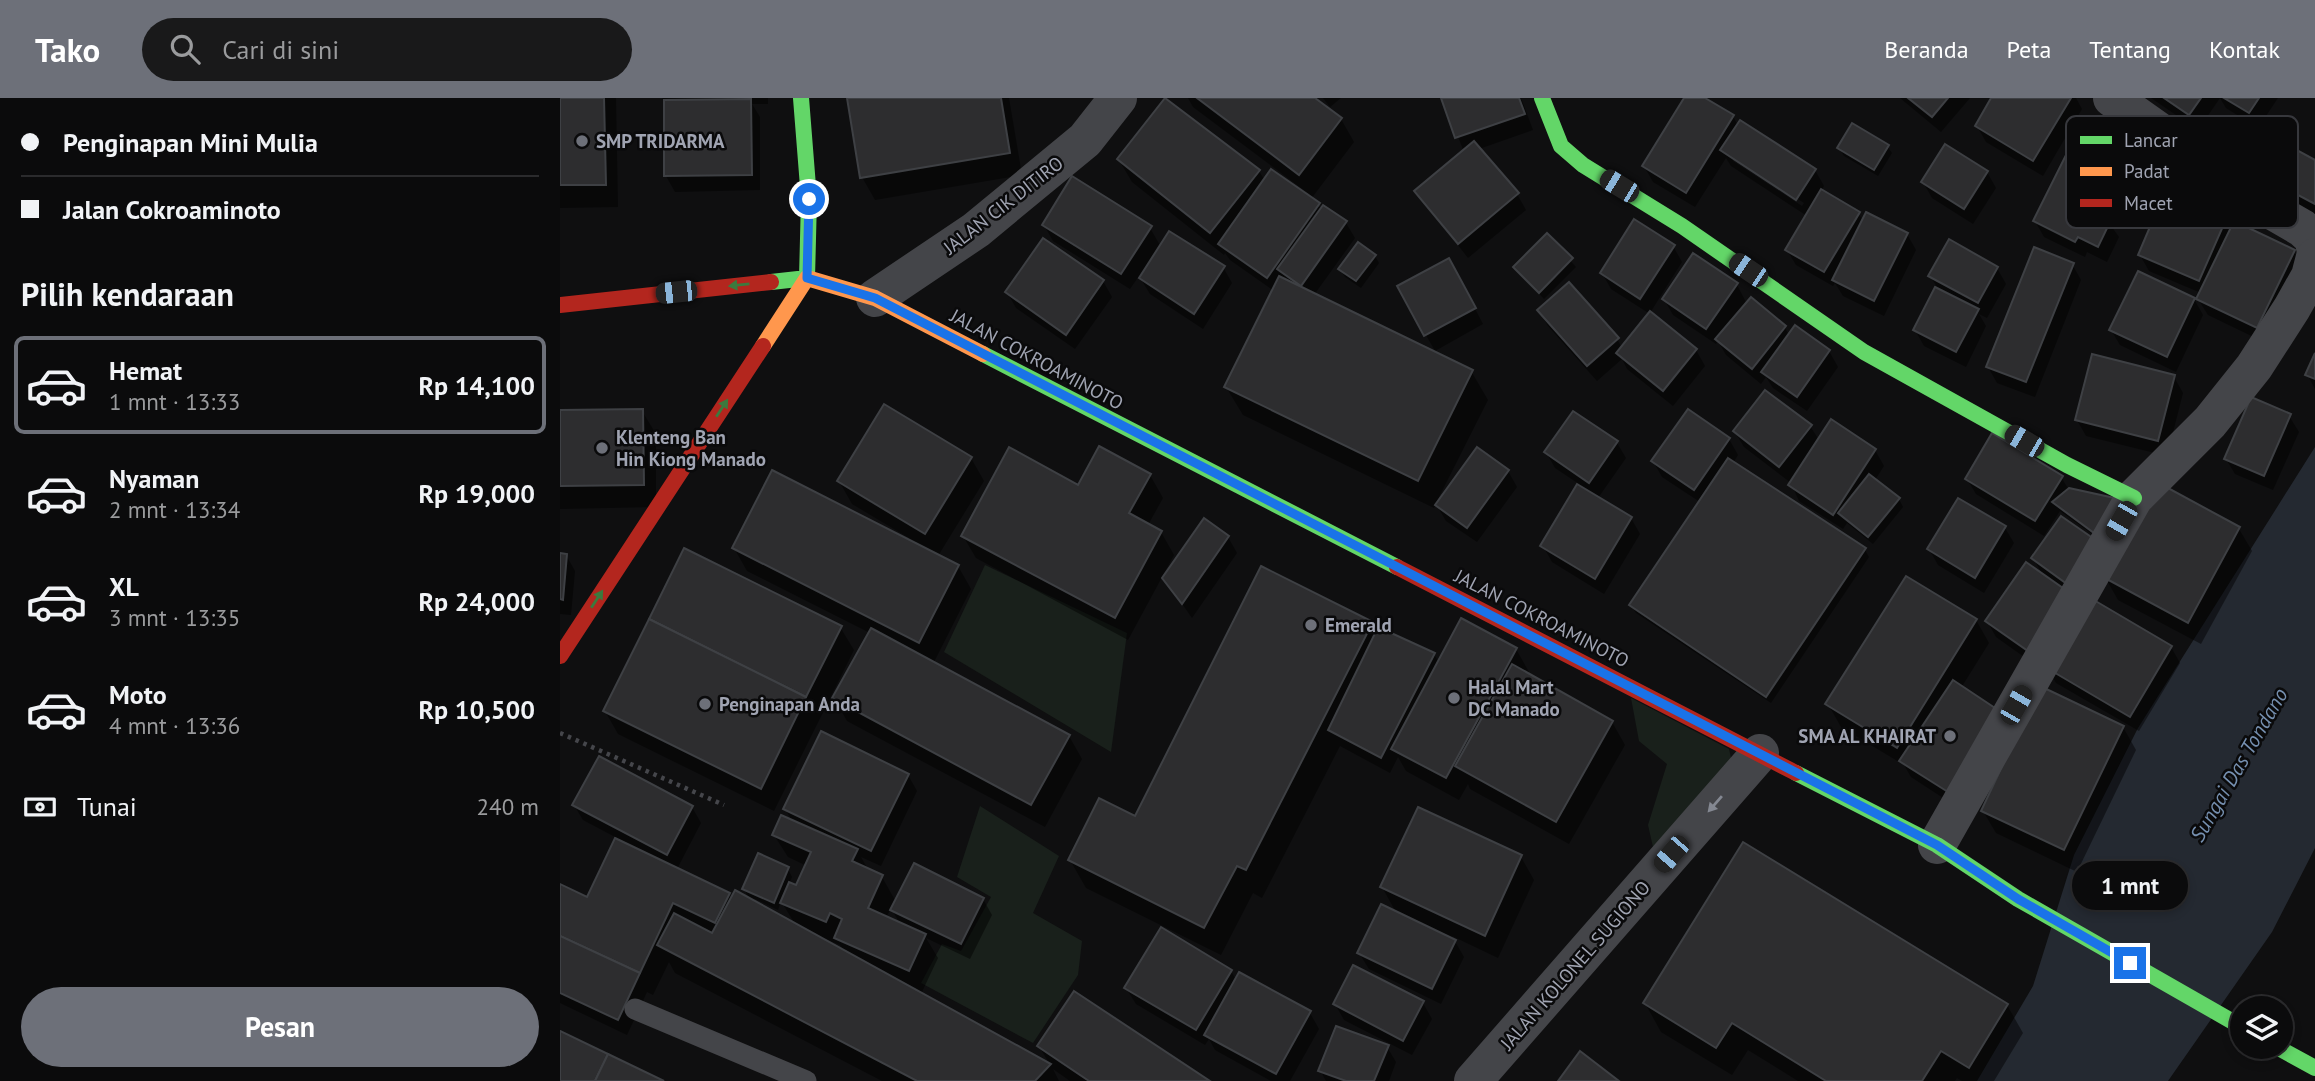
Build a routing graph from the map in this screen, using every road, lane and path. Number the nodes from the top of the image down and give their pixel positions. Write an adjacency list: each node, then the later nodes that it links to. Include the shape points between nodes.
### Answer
1 (801, 98): 8 (main road, via 809,199)
2 (1118, 98): 9 (street, JALAN CIK DITIRO, via 1085,139 976,230)
3 (1542, 98): 11 (main road, via 1562,146 1583,164 1682,226 1864,352)
4 (2112, 98): 5 (street)
5 (2137, 116)
6 (2298, 226): 7 (street, via 2313,238)
7 (2314, 264): 11 (street, via 2254,367 2210,422)
8 (807, 278): 9 (main road, JALAN COKROAMINOTO); 10 (main road, one-way to 10); 12 (main road, one-way to 8)
9 (875, 298): 14 (main road, JALAN COKROAMINOTO)
10 (560, 305)
11 (2134, 498): 16 (street)
12 (560, 656)
13 (560, 733): 15 (path)
14 (1760, 753): 16 (main road, JALAN COKROAMINOTO); 22 (street, JALAN KOLONEL SUGIONO, one-way to 22)
15 (724, 805)
16 (1937, 845): 18 (main road, JALAN COKROAMINOTO, via 2018,899)
17 (635, 1009): 21 (lane)
18 (2230, 1020)
19 (2293, 1057): 20 (main road)
20 (2315, 1068)
21 (806, 1081)
22 (1473, 1081)

